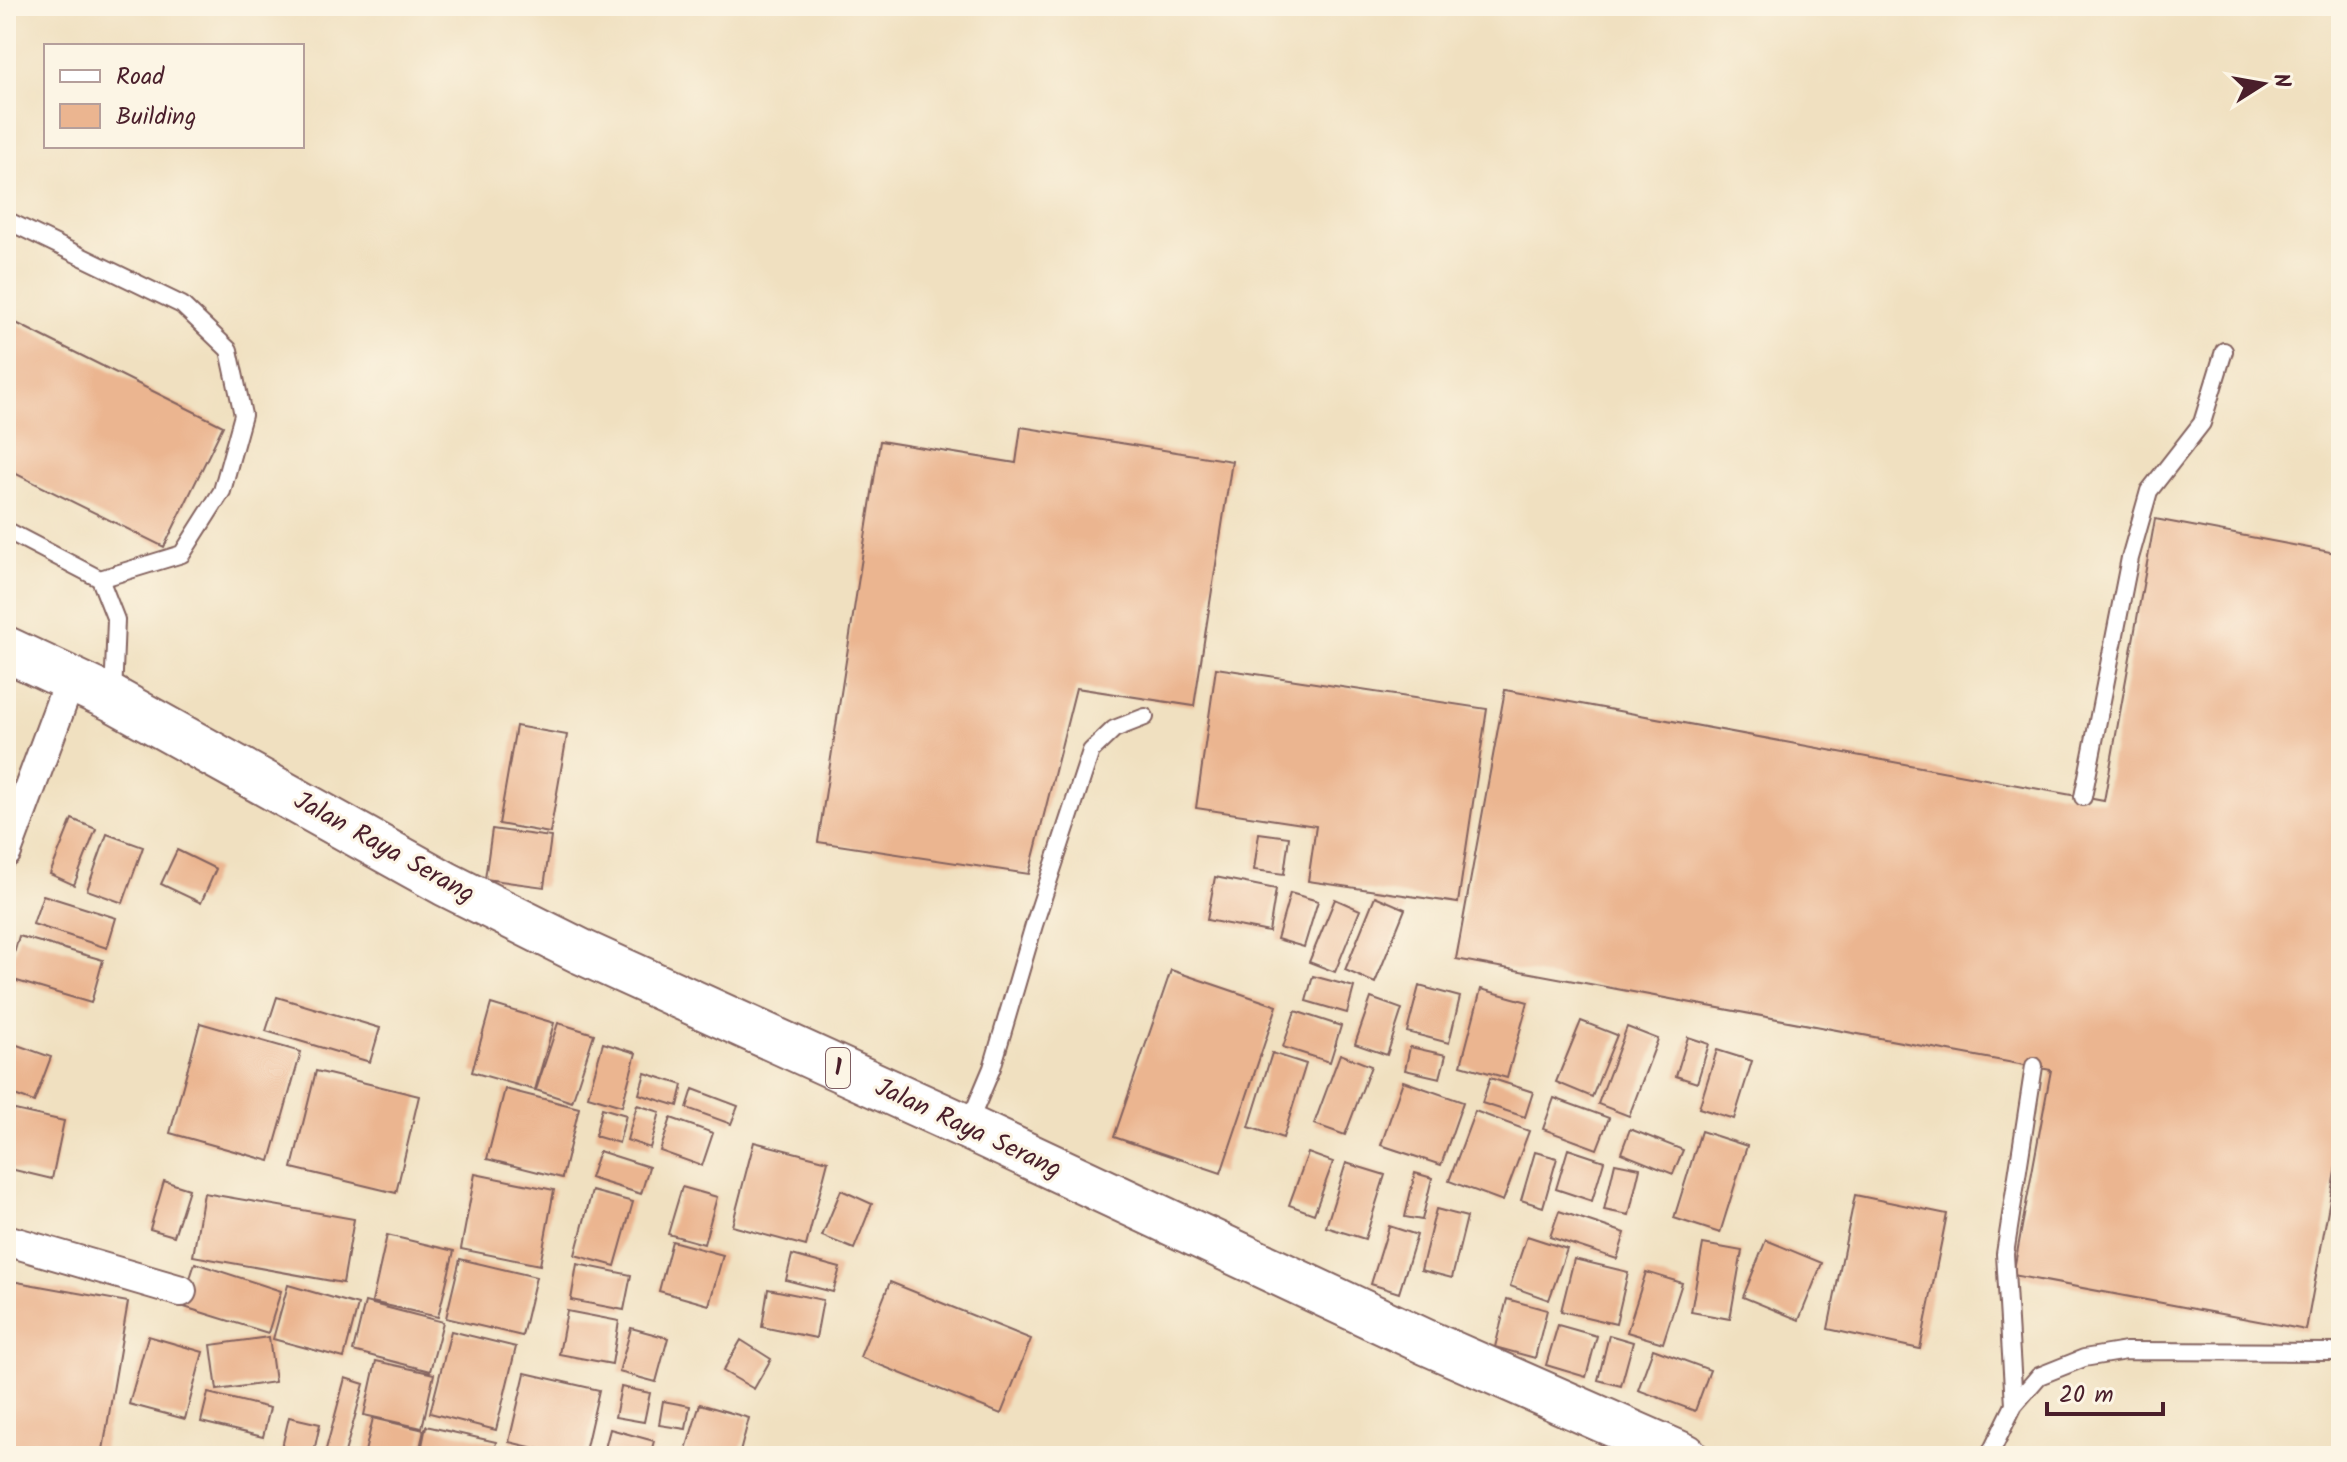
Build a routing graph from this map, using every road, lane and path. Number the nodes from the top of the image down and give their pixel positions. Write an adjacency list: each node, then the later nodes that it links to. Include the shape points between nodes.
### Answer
1 (6, 220): 4 (lane, via 182,305 229,350 243,415 222,491 182,554)
2 (2224, 351): 9 (lane, via 2202,423 2149,491 2130,558)
3 (6, 530): 4 (lane)
4 (100, 579): 7 (lane, via 116,620)
5 (6, 649): 6 (highway, Jalan Raya Serang / 1)
6 (70, 680): 7 (highway, Jalan Raya Serang / 1); 10 (street)
7 (113, 699): 12 (highway, Jalan Raya Serang / 1, via 446,884 582,952)
8 (1145, 717): 12 (lane, via 1114,729 1091,751 992,1068)
9 (2083, 797)
10 (6, 852)
11 (2034, 1066): 16 (lane, via 2005,1254)
12 (967, 1127): 17 (highway, Jalan Raya Serang / 1, via 1428,1343)
13 (6, 1240): 14 (street)
14 (181, 1291)
15 (2341, 1352): 16 (lane, via 2126,1351 2084,1358 2039,1376)
16 (2014, 1405): 18 (lane)
17 (1685, 1456)
18 (1989, 1456)

